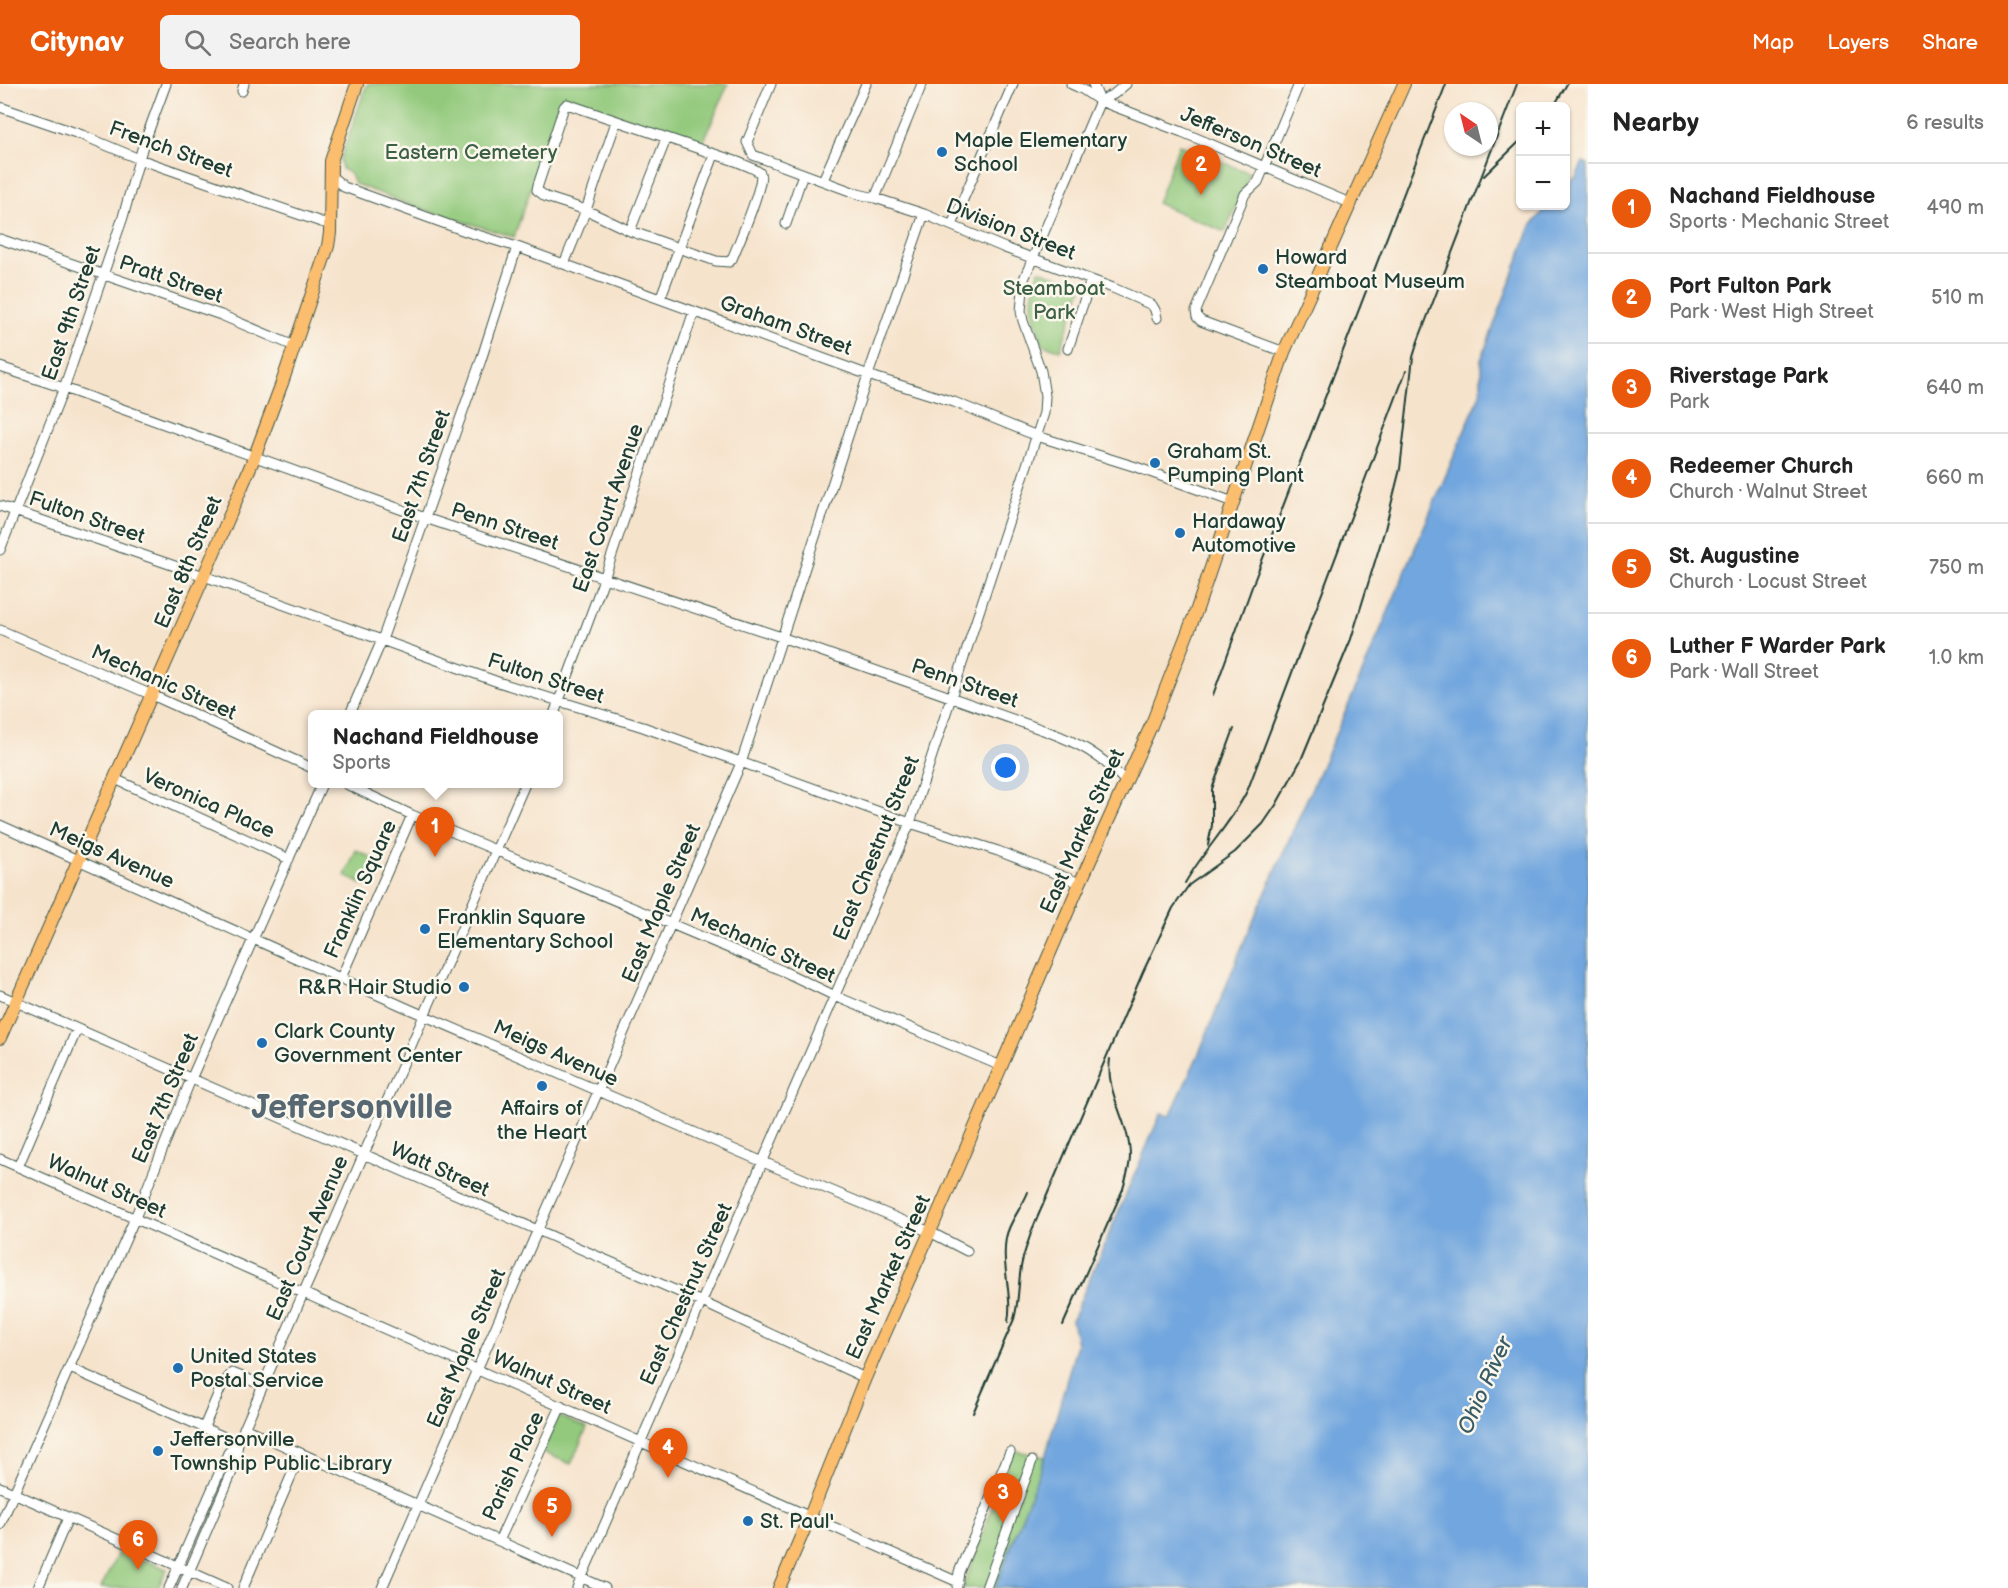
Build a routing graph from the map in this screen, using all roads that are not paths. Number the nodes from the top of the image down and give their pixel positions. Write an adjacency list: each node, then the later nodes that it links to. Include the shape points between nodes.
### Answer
1 (166, 84): 17 (street, East 9th Street)
2 (357, 84): 20 (main road, East 8th Street, via 330,161)
3 (771, 84): 19 (street, Division Street, via 750,132 748,148 753,155)
4 (866, 84): 21 (street)
5 (922, 84): 22 (street)
6 (1013, 84): 28 (street)
7 (1071, 84): 12 (street, Jefferson Street)
8 (1093, 84): 12 (street)
9 (1126, 84): 12 (street)
10 (1299, 84): 18 (street)
11 (1404, 84): 23 (main road, East Market Street)
12 (1100, 101): 18 (street, Jefferson Street); 33 (street, East Chestnut Street)
13 (0, 107): 17 (street, French Street)
14 (616, 122): 15 (street); 24 (street); 24 (street, via 567,104 564,107 537,190 546,197)
15 (666, 139): 16 (street); 29 (street)
16 (714, 155): 32 (street); 32 (street, via 760,172 759,189 729,262)
17 (139, 159): 26 (street, French Street); 35 (street, East 9th Street)
18 (1265, 167): 23 (street, Jefferson Street); 42 (street, via 1258,183 1245,194 1196,310 1201,321)
19 (803, 174): 21 (street, Division Street); 27 (street)
20 (330, 175): 26 (main road, East 8th Street); 31 (street, Graham Street, via 344,187)
21 (823, 180): 22 (street, Division Street)
22 (875, 198): 25 (street, Division Street)
23 (1352, 204): 42 (main road, East Market Street)
24 (586, 210): 29 (street); 34 (street)
25 (924, 214): 28 (street, Division Street); 44 (street, East Maple Street)
26 (330, 224): 40 (main road, East 8th Street, via 328,246)
27 (786, 224)
28 (952, 225): 33 (street, Division Street)
29 (630, 231): 32 (street)
30 (0, 239): 35 (street, Pratt Street)
31 (517, 247): 34 (street, Graham Street); 51 (street, East 7th Street)
32 (679, 247): 37 (street)
33 (1032, 258): 36 (street, Division Street); 46 (street, East Chestnut Street, via 1022,291 1021,311 1045,396)
34 (564, 264): 37 (street, Graham Street)
35 (103, 274): 40 (street, Pratt Street, via 221,315); 45 (street, East 9th Street)
36 (1090, 280): 39 (street, Division Street, via 1145,302 1155,310); 41 (street)
37 (660, 300): 38 (street, Graham Street)
38 (694, 311): 44 (street, Graham Street); 54 (street, East Court Avenue)
39 (1157, 318)
40 (294, 346): 47 (main road, East 8th Street)
41 (1068, 349)
42 (1284, 352): 48 (main road, East Market Street)
43 (0, 367): 45 (street, Penn Street)
44 (868, 375): 46 (street, Graham Street, via 954,402); 56 (street, East Maple Street)
45 (64, 388): 47 (street, Penn Street); 50 (street, East 9th Street)
46 (1037, 436): 48 (street, Graham Street); 59 (street, East Chestnut Street)
47 (254, 458): 51 (street, Penn Street); 53 (main road, East 8th Street)
48 (1233, 502): 66 (main road, East Market Street, via 1197,609)
49 (0, 506): 50 (street, Fulton Street)
50 (16, 512): 52 (street, East 9th Street); 53 (street, Fulton Street)
51 (425, 518): 54 (street, Penn Street); 57 (street, East 7th Street)
52 (0, 550)
53 (204, 576): 57 (street, Fulton Street); 58 (main road, East 8th Street)
54 (604, 579): 56 (street, Penn Street); 60 (street, East Court Avenue)
55 (0, 630): 58 (street, Mechanic Street)
56 (781, 636): 59 (street, Penn Street); 63 (street, East Maple Street)
57 (382, 640): 60 (street, Fulton Street); 61 (street, East 7th Street)
58 (152, 695): 64 (street, Mechanic Street); 65 (main road, East 8th Street)
59 (951, 698): 66 (street, Penn Street, via 1070,739 1097,755); 71 (street, East Chestnut Street)
60 (558, 702): 62 (street, East Court Avenue); 63 (street, Fulton Street)
61 (352, 710)
62 (555, 710)
63 (741, 763): 71 (street, Fulton Street); 77 (street, East Maple Street)
64 (308, 766)
65 (115, 779): 74 (street, Veronica Place); 75 (main road, East 8th Street)
66 (1125, 781): 76 (main road, East Market Street)
67 (320, 788): 74 (street, East 7th Street)
68 (356, 788): 70 (street, Mechanic Street)
69 (523, 788): 73 (street, East Court Avenue)
70 (412, 815): 73 (street, Mechanic Street); 79 (street, Franklin Square)
71 (909, 823): 76 (street, Fulton Street, via 998,851); 81 (street, East Chestnut Street)
72 (0, 825): 75 (street, Meigs Avenue)
73 (496, 849): 77 (street, Mechanic Street); 83 (street, East Court Avenue)
74 (289, 859): 78 (street, East 7th Street)
75 (80, 860): 78 (street, Meigs Avenue); 82 (main road, East 8th Street)
76 (1080, 883): 86 (main road, East Market Street)
77 (671, 924): 81 (street, Mechanic Street); 88 (street, East Maple Street)
78 (254, 940): 79 (street, Meigs Avenue); 87 (street, East 7th Street)
79 (341, 978): 83 (street, Meigs Avenue)
80 (0, 995): 82 (street, Watt Street)
81 (835, 996): 86 (street, Mechanic Street); 91 (street, East Chestnut Street)
82 (15, 1001): 84 (street, Watt Street); 85 (main road, East 8th Street)
83 (423, 1015): 88 (street, Meigs Avenue); 89 (street, East Court Avenue)
84 (77, 1029): 87 (street, Watt Street); 92 (street)
85 (0, 1038)
86 (1001, 1066): 95 (main road, East Market Street)
87 (191, 1079): 89 (street, Watt Street); 93 (street, East 7th Street)
88 (598, 1092): 91 (street, Meigs Avenue); 94 (street, East Maple Street)
89 (363, 1154): 94 (street, Watt Street); 97 (street, East Court Avenue)
90 (0, 1159): 92 (street, Walnut Street)
91 (763, 1162): 95 (street, Meigs Avenue); 98 (street, East Chestnut Street)
92 (18, 1167): 93 (street, Walnut Street)
93 (135, 1218): 97 (street, Walnut Street); 99 (street, East 7th Street)
94 (537, 1231): 98 (street, Watt Street); 100 (street, East Maple Street)
95 (930, 1232): 96 (street, Meigs Avenue); 101 (main road, East Market Street)
96 (967, 1251)
97 (304, 1292): 100 (street, Walnut Street); 102 (street, East Court Avenue)
98 (702, 1302): 101 (street, Watt Street); 106 (street, East Chestnut Street)
99 (70, 1368): 104 (street); 112 (street, East 7th Street)
100 (477, 1368): 103 (street, Walnut Street); 113 (street, East Maple Street)
101 (865, 1378): 114 (main road, East Market Street)
102 (263, 1384): 104 (street, via 232,1373 222,1385); 105 (street, East Court Avenue)
103 (561, 1406): 106 (street, Walnut Street); 117 (street, Parish Place)
104 (204, 1427): 107 (street)
105 (244, 1428): 107 (street, East Court Avenue); 109 (street)
106 (641, 1442): 114 (street, Walnut Street); 120 (street, East Chestnut Street)
107 (238, 1443): 118 (street, East Court Avenue, via 228,1453); 119 (street, East Court Avenue, via 235,1465)
108 (1010, 1452): 121 (street)
109 (301, 1453): 113 (street); 126 (street)
110 (1032, 1461): 131 (street)
111 (0, 1487): 112 (street)
112 (14, 1494): 115 (street); 116 (street, East 7th Street)
113 (418, 1505): 117 (street); 127 (street, East Maple Street)
114 (810, 1516): 121 (street, Walnut Street); 130 (main road, East Market Street)
115 (68, 1518): 118 (street); 122 (street)
116 (0, 1525)
117 (499, 1541): 120 (street)
118 (178, 1567): 119 (street); 123 (street, East Court Avenue)
119 (189, 1571): 124 (street, East Court Avenue); 125 (street)
120 (582, 1578): 128 (street, East Chestnut Street); 129 (street)
121 (957, 1585)
122 (38, 1588)
123 (169, 1588)
124 (182, 1588)
125 (227, 1588)
126 (243, 1588)
127 (382, 1588)
128 (577, 1588)
129 (604, 1588)
130 (779, 1588)
131 (987, 1588)

